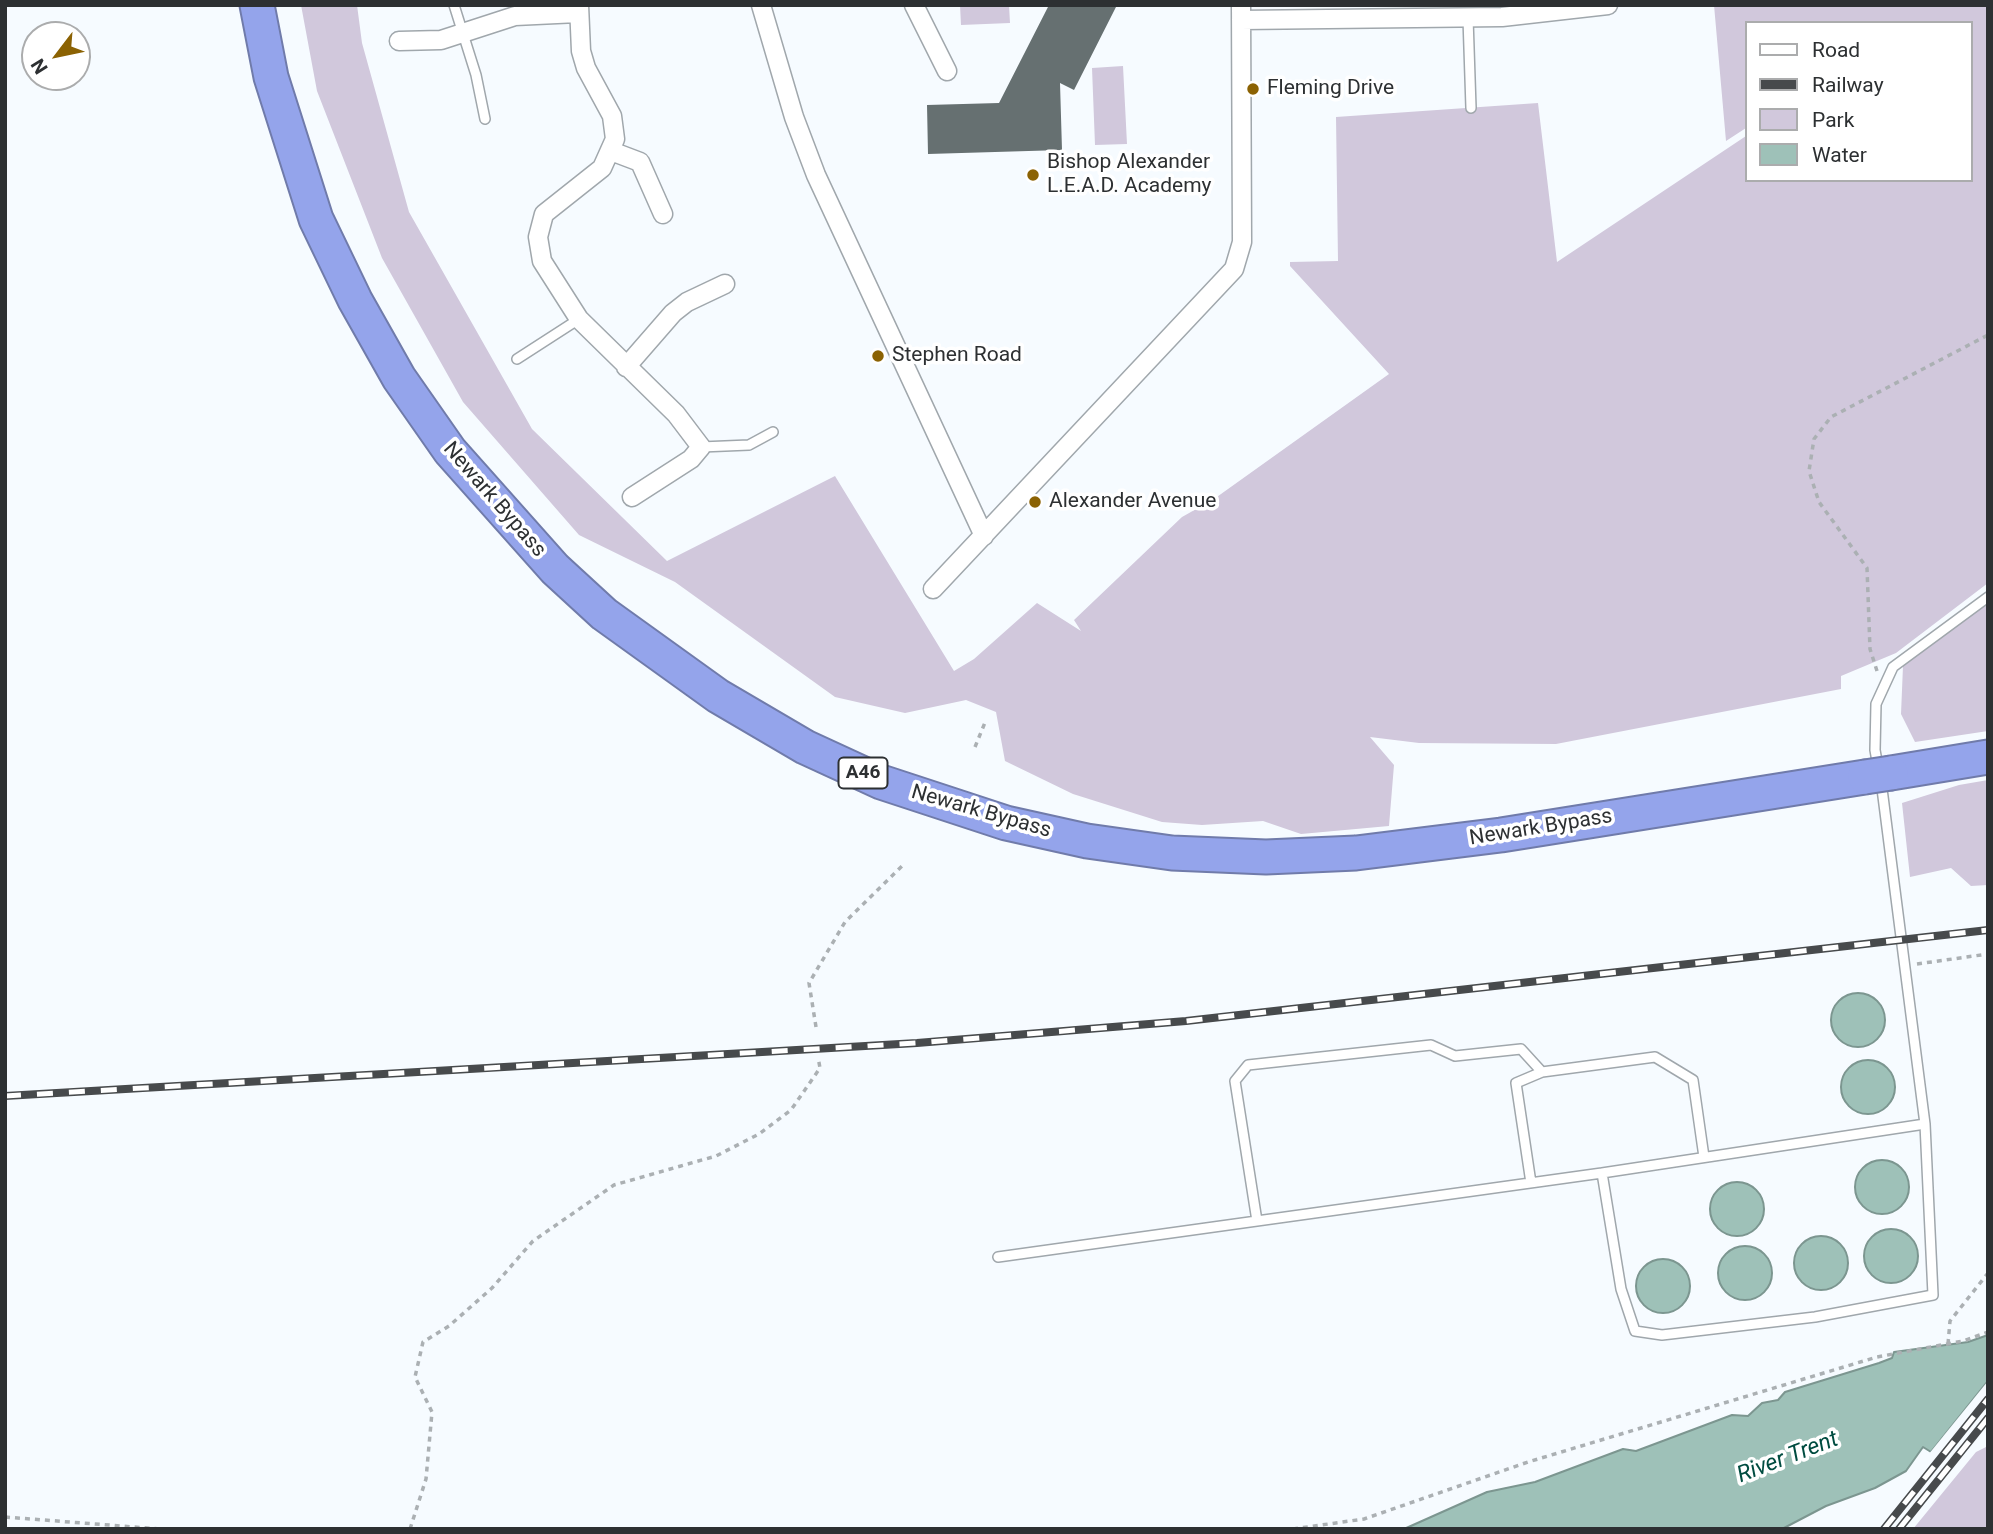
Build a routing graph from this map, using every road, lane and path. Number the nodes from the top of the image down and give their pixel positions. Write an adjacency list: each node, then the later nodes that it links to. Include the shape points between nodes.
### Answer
1 (257, 5): 30 (highway, Newark Bypass / A46, via 278,103 316,219 399,378 450,451 555,569 604,614 718,696 805,747 881,782 1006,823 1087,841 1172,853 1266,857 1356,853 1501,835)
2 (454, 5): 9 (lane)
3 (761, 5): 24 (street, via 820,186)
4 (914, 5): 11 (street)
5 (1608, 5): 8 (street)
6 (578, 9): 9 (street, via 515,16); 14 (street, via 586,68 612,116)
7 (1241, 12): 8 (street); 24 (street, via 1240,257 1213,292)
8 (1468, 18): 12 (lane)
9 (461, 34): 10 (street, via 441,40); 13 (lane)
10 (400, 41)
11 (947, 71)
12 (1471, 108)
13 (485, 119)
14 (611, 151): 15 (street, via 640,162); 17 (street, via 601,168 550,207 538,237 542,261)
15 (663, 214)
16 (725, 284): 20 (street, via 687,302)
17 (579, 319): 19 (lane); 20 (street)
18 (1988, 335): 27 (path, via 1831,417 1820,427 1812,447 1809,471 1819,502 1867,568 1870,649)
19 (517, 359)
20 (626, 367): 22 (street, via 676,414)
21 (773, 432): 22 (lane, via 749,445)
22 (701, 447): 23 (street, via 691,460)
23 (632, 497)
24 (984, 536): 25 (street)
25 (933, 589)
26 (1988, 597): 27 (lane, via 1893,667)
27 (1884, 686): 37 (lane, via 1876,704 1875,750)
28 (986, 720): 29 (path)
29 (975, 747)
30 (1988, 757)
31 (902, 865): 34 (path, via 845,922 809,983)
32 (1988, 954): 33 (path)
33 (1929, 962)
34 (816, 1027)
35 (818, 1057): 48 (path, via 820,1068 791,1110 759,1134 716,1156 614,1185 533,1241 492,1289 450,1326 423,1342 415,1377 432,1412 426,1479)
36 (1542, 1072): 38 (lane, via 1656,1057 1693,1080); 40 (lane, via 1516,1083); 41 (lane, via 1521,1049 1455,1056 1431,1045 1248,1065 1235,1081)
37 (1925, 1124): 38 (lane); 39 (lane, via 1933,1295 1815,1317 1662,1335 1634,1331 1621,1289)
38 (1704, 1157): 39 (lane)
39 (1602, 1173): 40 (lane)
40 (1531, 1183): 41 (lane)
41 (1257, 1221): 42 (lane)
42 (998, 1257)
43 (1988, 1273): 45 (path, via 1950,1321)
44 (1988, 1332): 45 (path)
45 (1948, 1344): 49 (path, via 1851,1365 1528,1462 1364,1519)
46 (5, 1517): 47 (path)
47 (160, 1529)
48 (410, 1529)
49 (1293, 1529)

